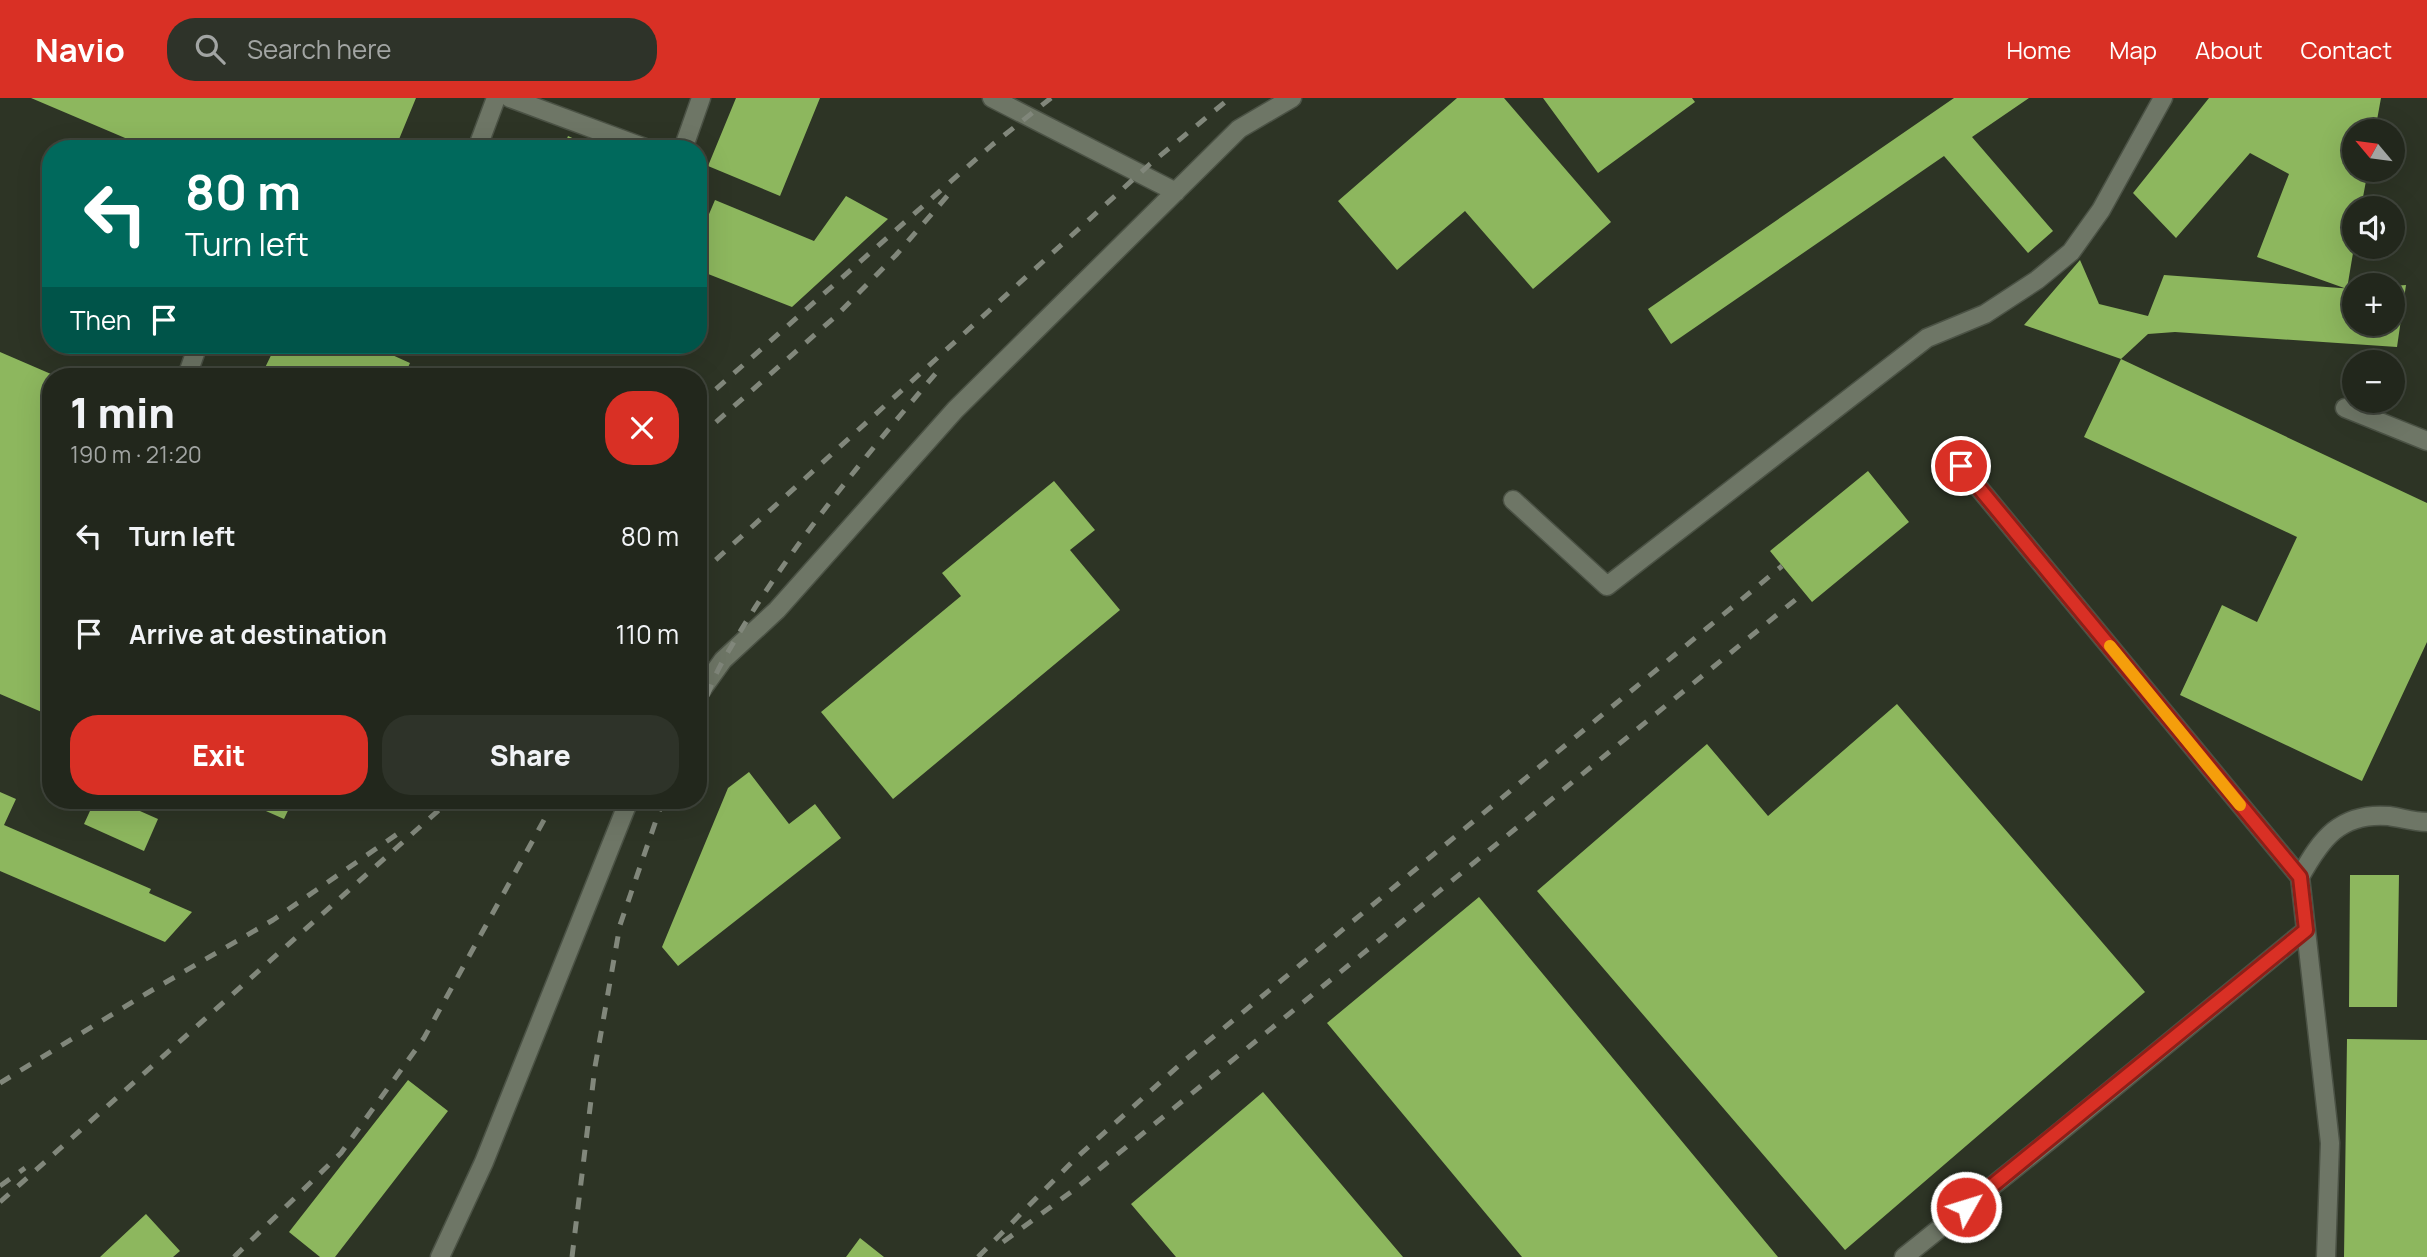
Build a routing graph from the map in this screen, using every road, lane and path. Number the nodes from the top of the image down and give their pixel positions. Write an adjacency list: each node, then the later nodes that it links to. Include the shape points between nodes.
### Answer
1 (496, 98): 7 (lane)
2 (510, 98): 8 (lane)
3 (701, 98): 9 (lane)
4 (992, 98): 10 (lane)
5 (1292, 98): 10 (lane, via 1239,129)
6 (2163, 98): 14 (lane, via 2101,210 2071,252 1985,313 1927,338 1607,586)
7 (480, 140)
8 (624, 140)
9 (686, 140)
10 (1176, 192): 15 (lane, via 955,410)
11 (2357, 413): 12 (lane)
12 (2427, 441)
13 (1961, 466): 18 (lane)
14 (1513, 500)
15 (707, 682)
16 (625, 809): 20 (lane, via 484,1162)
17 (2425, 817): 18 (lane, via 2359,818 2332,830)
18 (2300, 877): 19 (lane)
19 (2306, 930): 21 (lane); 22 (lane, via 2330,1143)
20 (440, 1257)
21 (1904, 1257)
22 (2326, 1257)

